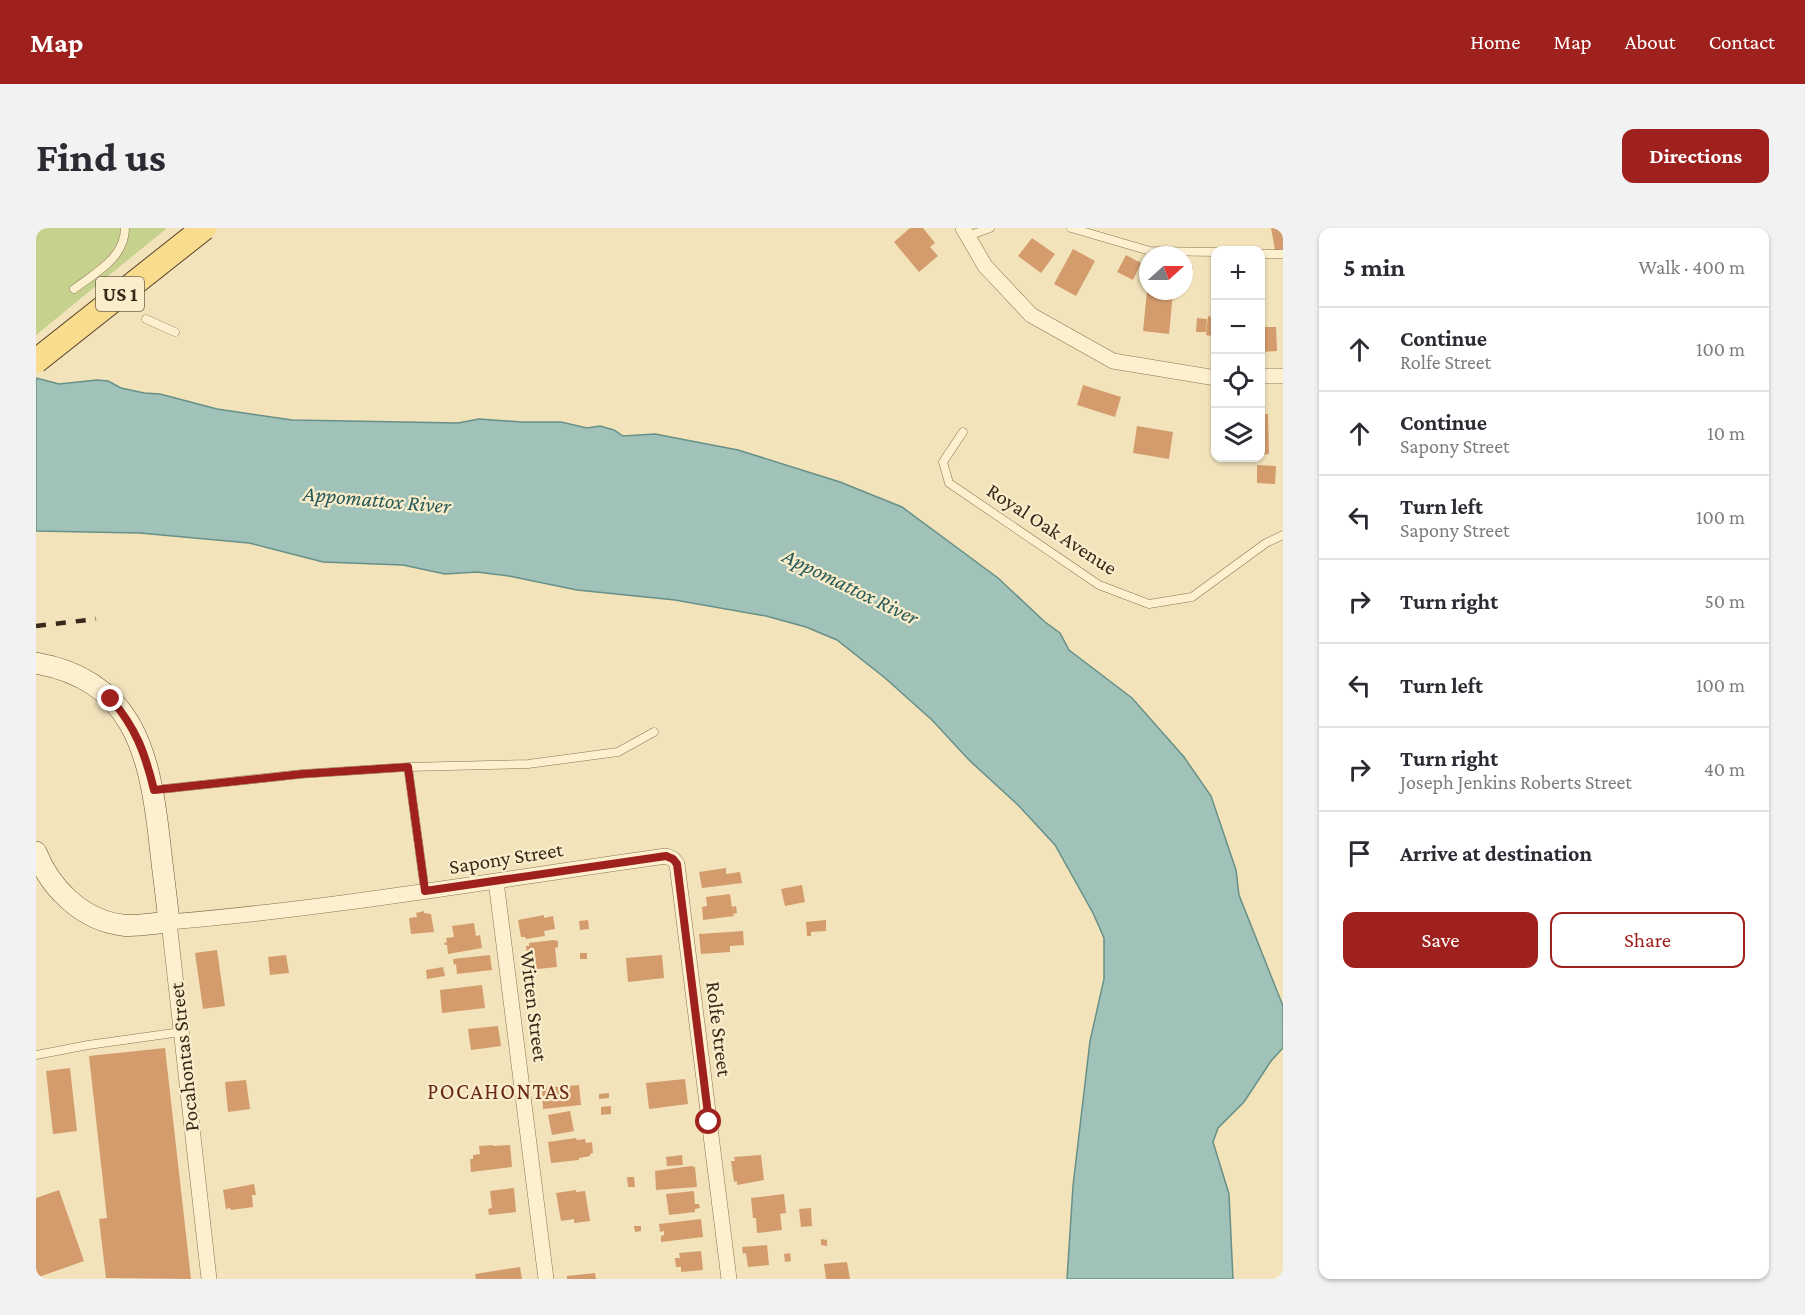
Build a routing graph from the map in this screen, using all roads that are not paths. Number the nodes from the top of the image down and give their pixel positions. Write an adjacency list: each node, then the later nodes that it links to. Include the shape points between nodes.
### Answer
1 (125, 228): 9 (lane, via 113,260)
2 (204, 228): 12 (main road, US 1, bridge)
3 (990, 228): 5 (lane)
4 (1071, 228): 6 (lane, via 1150,251)
5 (966, 232): 15 (street, via 985,266 1031,315 1113,361)
6 (1211, 252)
7 (1265, 254): 8 (lane)
8 (1283, 254)
9 (74, 289)
10 (146, 319): 11 (lane)
11 (175, 332)
12 (36, 361)
13 (1265, 376): 14 (street)
14 (1283, 376)
15 (1211, 377)
16 (963, 432): 17 (lane, Royal Oak Avenue, via 943,462 949,483 1099,585 1149,604 1192,597)
17 (1283, 534)
18 (36, 663): 21 (street, Pocahontas Street, via 74,673 111,699 137,735)
19 (654, 732): 20 (lane, via 618,752 528,764)
20 (408, 767): 21 (lane); 24 (lane)
21 (154, 790): 26 (street, Pocahontas Street)
22 (37, 855): 26 (street, via 54,885 74,905 99,920 124,926)
23 (496, 881): 24 (street, Sapony Street); 25 (street, Sapony Street, via 666,856 677,864); 30 (street, Witten Street)
24 (425, 891): 26 (street, Sapony Street)
25 (681, 891): 31 (street, Rolfe Street)
26 (169, 922): 27 (street, Pocahontas Street)
27 (181, 1032): 28 (lane); 29 (street, Pocahontas Street)
28 (36, 1055)
29 (209, 1279)
30 (546, 1279)
31 (729, 1279)

